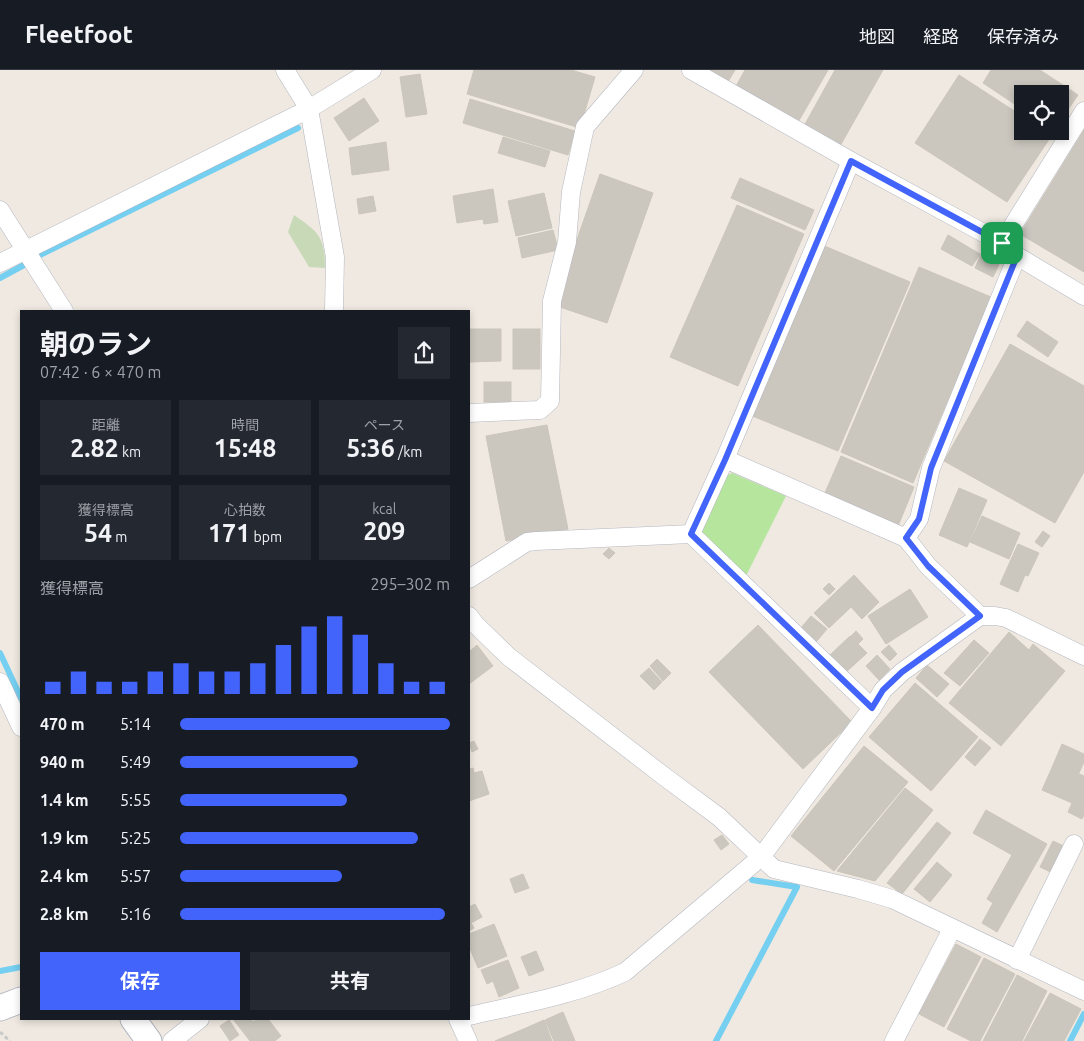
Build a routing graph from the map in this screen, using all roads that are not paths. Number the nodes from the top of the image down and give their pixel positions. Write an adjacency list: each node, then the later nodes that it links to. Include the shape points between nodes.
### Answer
1 (285, 70): 5 (street)
2 (372, 70): 5 (street)
3 (634, 70): 16 (street, via 585,127 571,192 566,242 552,301 550,402 540,410)
4 (691, 70): 7 (street)
5 (309, 109): 10 (street); 15 (street, via 335,257)
6 (1084, 111): 9 (street)
7 (851, 161): 9 (street); 17 (street)
8 (0, 210): 10 (street)
9 (1002, 243): 11 (street)
10 (25, 250): 12 (street); 14 (street)
11 (1017, 256): 13 (street); 19 (street, via 931,468 919,519)
12 (0, 263)
13 (1084, 296)
14 (63, 310)
15 (334, 310)
16 (470, 413)
17 (725, 460): 18 (street); 19 (street)
18 (691, 534): 20 (street, via 536,540 527,542); 25 (street)
19 (906, 538): 21 (street, via 928,566)
20 (470, 578)
21 (980, 616): 23 (street, via 1006,618); 25 (street, via 902,672 883,690)
22 (470, 617): 28 (street, via 509,657 719,817)
23 (1084, 656)
24 (0, 682): 26 (street)
25 (872, 708): 28 (street)
26 (20, 724)
27 (1074, 844): 30 (street)
28 (761, 857): 29 (street, via 774,869 892,899); 34 (street, via 625,972 574,992)
29 (952, 929): 30 (street); 41 (street)
30 (1017, 960): 31 (street)
31 (1084, 992)
32 (20, 1000): 33 (street)
33 (0, 1008)
34 (470, 1016)
35 (134, 1020): 38 (street)
36 (199, 1020): 39 (street)
37 (458, 1020): 40 (street)
38 (149, 1041)
39 (172, 1041)
40 (468, 1041)
41 (894, 1041)

